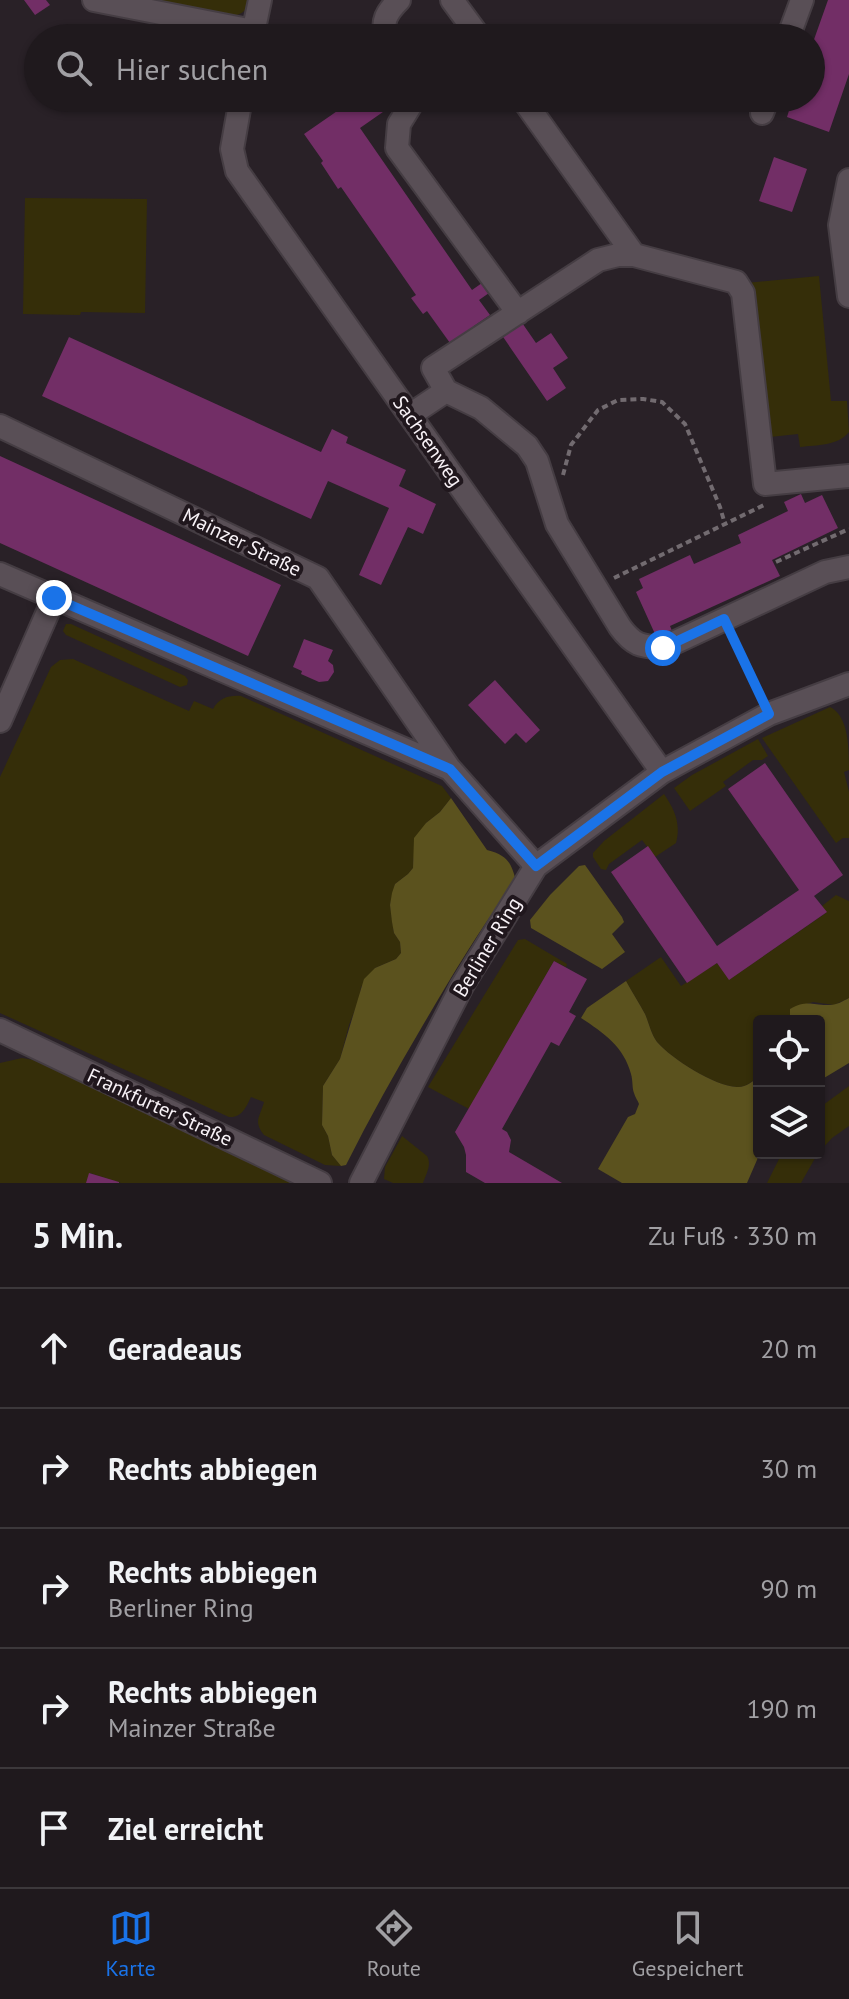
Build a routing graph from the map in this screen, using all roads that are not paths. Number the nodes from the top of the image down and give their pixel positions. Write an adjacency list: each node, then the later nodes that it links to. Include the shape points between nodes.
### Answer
1 (94, 0): 6 (lane)
2 (260, 0): 7 (lane)
3 (399, 0): 8 (lane)
4 (452, 0): 9 (lane)
5 (802, 0): 10 (lane)
6 (206, 24)
7 (255, 24)
8 (384, 24)
9 (470, 24)
10 (793, 24)
11 (239, 112): 20 (lane, Sachsenweg, via 232,149 237,171)
12 (406, 112): 18 (lane, via 399,124 397,148)
13 (532, 112): 16 (lane)
14 (849, 180): 15 (lane)
15 (844, 226): 17 (lane)
16 (634, 255): 18 (lane, via 598,260); 22 (lane, via 736,282 743,293 765,484)
17 (849, 296)
18 (518, 313): 19 (lane, via 433,368)
19 (446, 391): 20 (lane); 23 (lane, via 481,408 527,446 557,524 629,640 641,646 663,648 825,572)
20 (410, 415): 29 (lane, Sachsenweg)
21 (0, 426): 28 (lane, Mainzer Straße, via 318,578)
22 (849, 476)
23 (849, 567)
24 (0, 574): 25 (lane, Mainzer Straße)
25 (54, 598): 27 (lane); 28 (lane, Mainzer Straße)
26 (849, 684): 29 (lane, Berliner Ring, via 769,714)
27 (0, 721)
28 (450, 769): 30 (lane, Mainzer Straße)
29 (662, 772): 30 (lane, Berliner Ring)
30 (536, 866): 33 (lane, Berliner Ring, via 462,986)
31 (0, 1030): 32 (lane, Frankfurter Straße)
32 (320, 1183)
33 (361, 1183)

